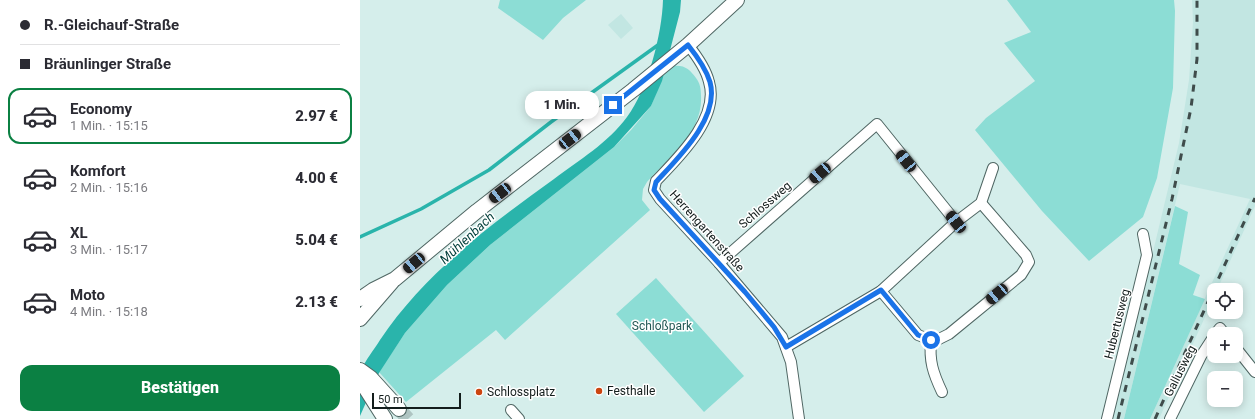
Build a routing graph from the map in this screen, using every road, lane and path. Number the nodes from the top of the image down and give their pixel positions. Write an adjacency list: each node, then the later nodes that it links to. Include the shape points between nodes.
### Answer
1 (737, 0): 2 (main road)
2 (688, 45): 7 (street, Herrengartenstraße, via 710,82 711,98 704,120 693,140 656,182 654,190); 8 (main road)
3 (994, 168): 4 (street)
4 (981, 203): 5 (street); 12 (street, via 1026,255 1029,262 1021,275 949,334)
5 (956, 222): 7 (street, Schlossweg, via 877,124); 9 (street)
6 (1143, 234): 25 (street, Hubertusweg, via 1147,255)
7 (719, 263): 14 (street, Herrengartenstraße, via 774,327)
8 (395, 279): 10 (main road); 11 (main road)
9 (881, 290): 12 (street, via 918,335); 14 (street)
10 (360, 299)
11 (360, 319)
12 (931, 340): 19 (street, via 930,356)
13 (1207, 346): 26 (street, Gallusweg)
14 (786, 347): 24 (street, Herrengartenstraße, via 791,362)
15 (1243, 357): 17 (street)
16 (360, 370): 20 (main road, via 371,378)
17 (1255, 372)
18 (360, 376): 22 (main road)
19 (942, 392)
20 (399, 409)
21 (511, 410): 23 (street)
22 (385, 419)
23 (519, 419)
24 (799, 419)
25 (1107, 419)
26 (1170, 419)

